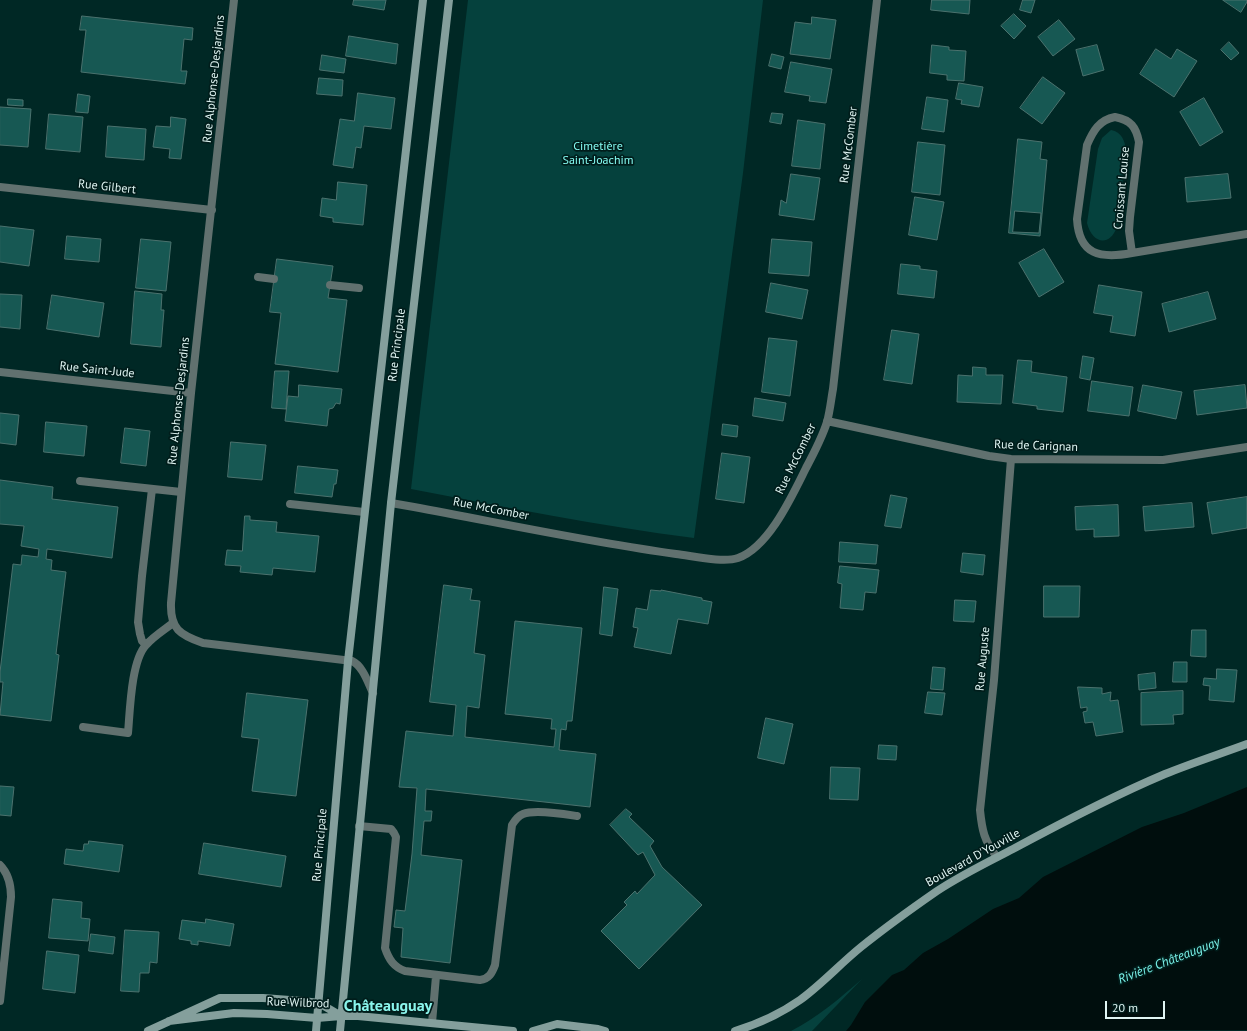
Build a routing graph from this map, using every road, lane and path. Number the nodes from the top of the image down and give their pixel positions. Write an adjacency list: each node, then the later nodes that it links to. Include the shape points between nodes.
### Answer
1 (234, 0): 6 (street, Rue Alphonse-Desjardins)
2 (423, 0): 23 (street, Rue Principale)
3 (449, 0): 21 (street, Rue Principale)
4 (877, 0): 15 (street, Rue McComber, via 833,389)
5 (0, 187): 6 (street, Rue Gilbert)
6 (212, 210): 14 (street, Rue Alphonse-Desjardins)
7 (1247, 234): 8 (street, Croissant Louise)
8 (1132, 253): 8 (street, Croissant Louise, via 1130,217 1137,134 1132,124 1124,119 1107,118 1100,123 1087,145 1078,210 1078,230 1080,239 1093,252 1108,256)
9 (258, 277): 10 (street)
10 (274, 279)
11 (330, 285): 12 (street)
12 (359, 288)
13 (0, 372): 14 (street, Rue Saint-Jude)
14 (191, 393): 20 (street, Rue Alphonse-Desjardins)
15 (827, 421): 17 (street, Rue de Carignan); 21 (street, Rue McComber, via 785,510 757,547 730,560 644,549)
16 (1247, 447): 17 (street, Rue de Carignan, via 1163,460)
17 (1011, 459): 32 (street, Rue Auguste, via 993,689 980,810 982,829)
18 (80, 481): 19 (street)
19 (152, 489): 20 (street); 25 (street, via 138,622 140,634)
20 (182, 492): 24 (street, Rue Alphonse-Desjardins, via 170,612)
21 (391, 503): 27 (street, Rue Principale)
22 (290, 504): 23 (street)
23 (364, 512): 26 (street, Rue Principale)
24 (173, 623): 25 (street); 26 (street, via 182,634 203,643)
25 (146, 645): 28 (street, via 137,662 132,683 128,733)
26 (348, 661): 27 (street, Rue Principale, via 361,669); 36 (street, Rue Principale)
27 (372, 694): 31 (street, Rue Principale)
28 (83, 727)
29 (1247, 744): 32 (street, Boulevard D'Youville, via 1142,784)
30 (577, 816): 34 (street, via 533,812 518,818 511,828 493,971 488,978 480,980)
31 (359, 826): 34 (street, via 391,830 396,838 385,948 388,958 398,969); 37 (street, Rue Principale)
32 (997, 857): 47 (street, Boulevard D'Youville, via 943,887 891,922 800,1000 765,1020)
33 (0, 865): 35 (street, via 8,875 11,885)
34 (436, 976): 40 (street)
35 (0, 1001)
36 (319, 1003): 37 (street, Rue Wilbrod); 38 (street, Rue Principale); 39 (street, Rue Wilbrod, via 220,998)
37 (341, 1016): 38 (street, Rue Wilbrod); 40 (street); 43 (street, Rue Principale)
38 (317, 1018): 39 (street, Rue Wilbrod, via 234,1013); 42 (street, Rue Principale)
39 (169, 1021): 41 (street, Rue Wilbrod)
40 (432, 1023): 44 (street)
41 (148, 1031)
42 (316, 1031)
43 (340, 1031)
44 (513, 1031)
45 (532, 1031): 46 (street, via 557,1024)
46 (605, 1031)
47 (735, 1031)

